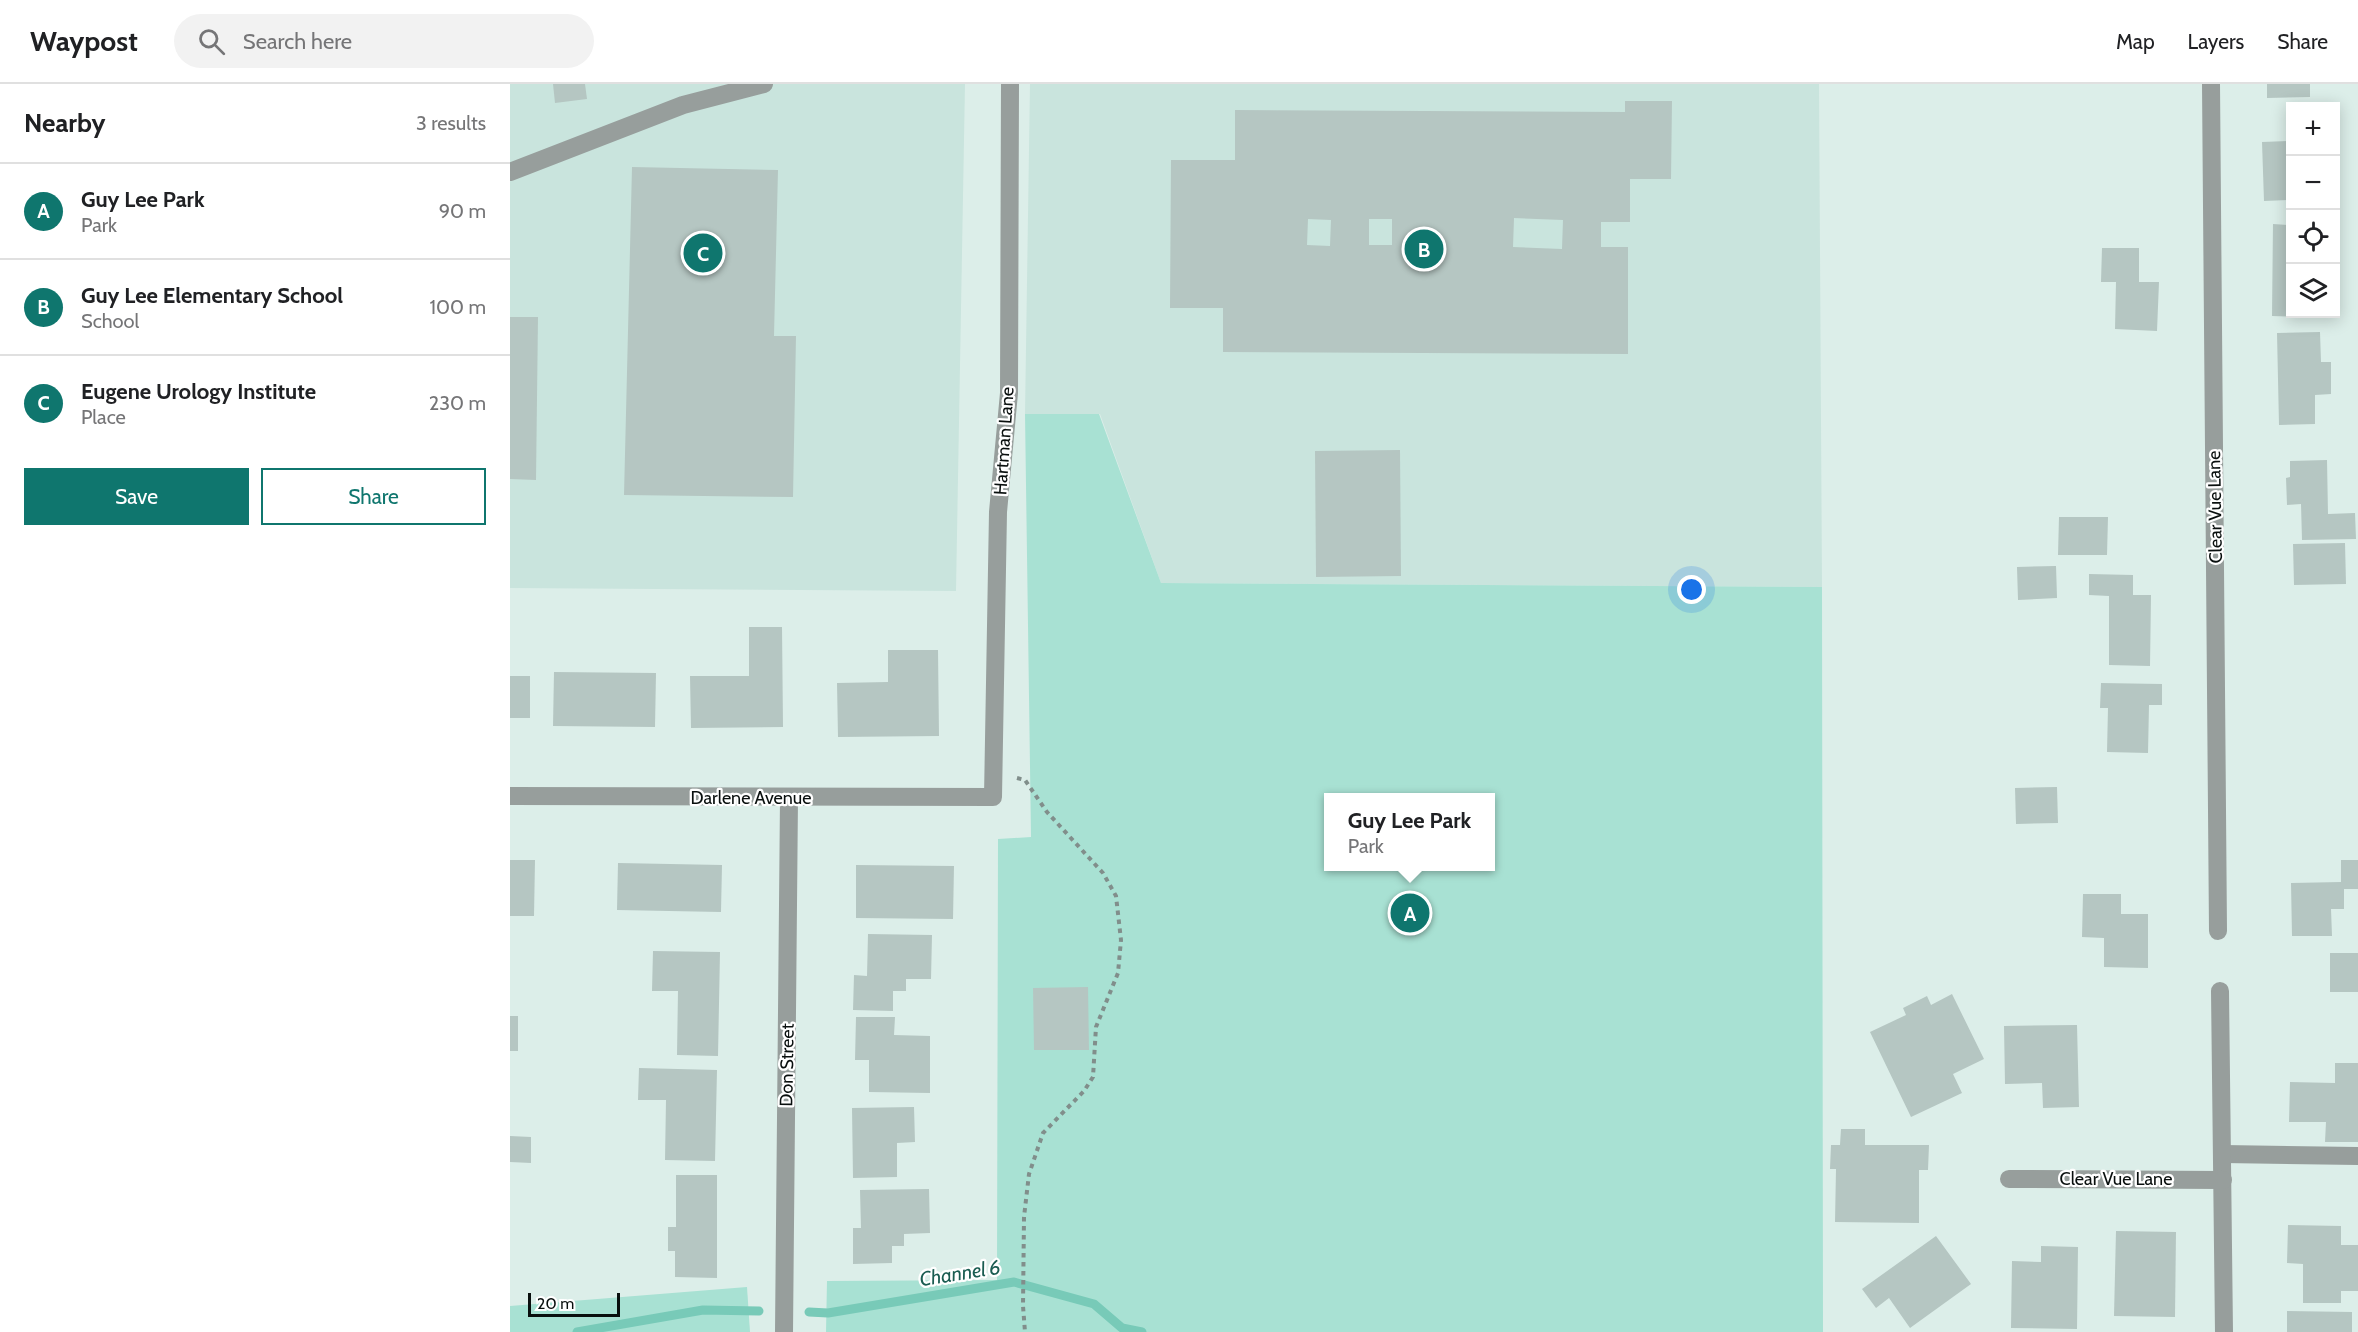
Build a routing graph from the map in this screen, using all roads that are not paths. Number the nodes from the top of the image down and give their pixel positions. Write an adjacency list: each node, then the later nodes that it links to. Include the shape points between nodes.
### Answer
1 (764, 84): 4 (street, via 683,105)
2 (1010, 84): 6 (street, Hartman Lane, via 1009,393 998,512)
3 (2211, 84): 8 (street, Clear Vue Lane)
4 (510, 172)
5 (510, 796): 7 (street, Darlene Avenue)
6 (993, 797): 7 (street, Darlene Avenue)
7 (789, 798): 14 (street, Don Street)
8 (2218, 931)
9 (2220, 991): 10 (street)
10 (2223, 1154): 11 (street); 13 (street)
11 (2358, 1156)
12 (2009, 1179): 13 (street, Clear Vue Lane)
13 (2223, 1179): 15 (street)
14 (784, 1332)
15 (2224, 1332)

